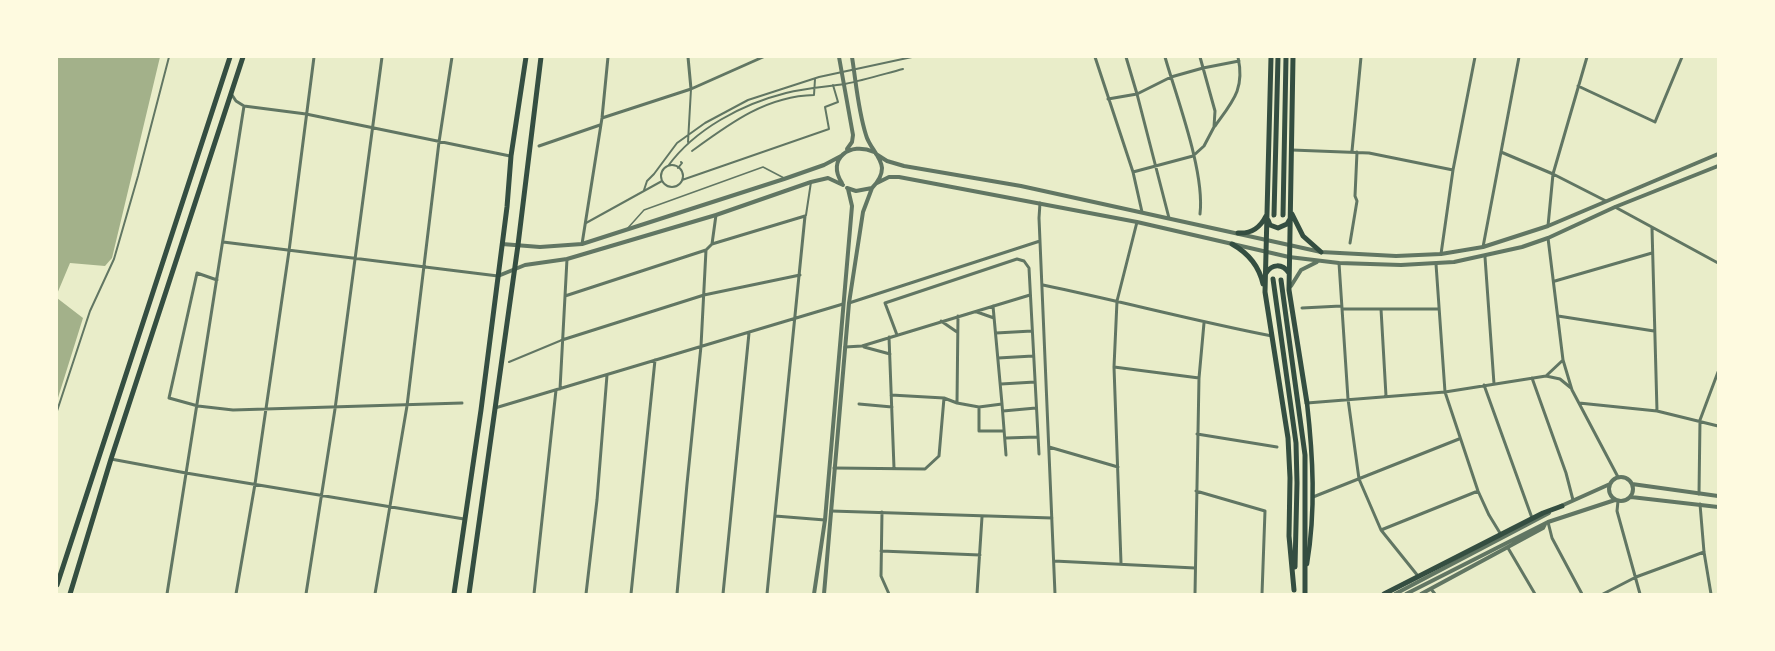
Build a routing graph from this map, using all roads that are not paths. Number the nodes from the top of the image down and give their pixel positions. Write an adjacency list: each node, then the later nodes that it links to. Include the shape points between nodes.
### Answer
1 (169, 57): 205 (street, via 114,259 90,311)
2 (230, 57): 263 (main road)
3 (243, 57): 38 (main road)
4 (314, 57): 42 (street)
5 (382, 57): 45 (street)
6 (452, 57): 48 (street)
7 (526, 57): 59 (main road)
8 (541, 57): 108 (main road)
9 (608, 57): 43 (street)
10 (688, 57): 37 (street)
11 (763, 57): 37 (street)
12 (840, 57): 34 (street)
13 (852, 57): 33 (street)
14 (912, 57): 32 (street)
15 (1095, 57): 40 (street)
16 (1126, 57): 39 (street)
17 (1165, 57): 31 (street)
18 (1200, 57): 29 (street)
19 (1271, 57): 83 (main road)
20 (1278, 57): 87 (main road)
21 (1286, 57): 88 (main road)
22 (1293, 57): 51 (main road)
23 (1361, 57): 54 (street)
24 (1475, 57): 67 (street)
25 (1519, 57): 56 (street)
26 (1587, 57): 36 (street)
27 (1682, 57): 36 (street, via 1655,122)
28 (1238, 59): 29 (street); 46 (street, via 1238,94)
29 (1203, 68): 31 (street); 46 (street, via 1215,111)
30 (903, 69): 33 (street)
31 (1171, 77): 39 (street); 61 (street)
32 (814, 78): 47 (street, via 748,100); 52 (street, via 814,95 799,95 755,109)
33 (856, 81): 34 (street); 57 (street, via 865,133)
34 (843, 84): 35 (street); 53 (street, via 853,135)
35 (832, 85): 49 (street, via 759,101); 71 (street, via 838,102 825,107 829,129)
36 (1578, 86): 69 (street)
37 (691, 89): 43 (street); 47 (street)
38 (231, 93): 41 (street); 219 (main road)
39 (1137, 94): 40 (street); 64 (street)
40 (1108, 99): 68 (street)
41 (244, 106): 42 (street); 102 (street)
42 (306, 114): 45 (street); 112 (street)
43 (602, 118): 44 (street)
44 (600, 125): 50 (street); 94 (street)
45 (372, 127): 48 (street); 119 (street)
46 (1214, 127): 61 (street, via 1204,146)
47 (689, 134): 49 (street); 78 (street, via 677,143)
48 (439, 142): 59 (street); 125 (street)
49 (688, 142): 63 (street)
50 (540, 146)
51 (1291, 150): 54 (street); 82 (main road)
52 (692, 151)
53 (846, 151): 57 (street, via 863,147); 60 (street)
54 (1352, 151): 55 (street)
55 (1357, 152): 67 (street); 103 (street, via 1357,201)
56 (1501, 152): 69 (street); 110 (street)
57 (875, 153): 74 (street, via 882,168); 84 (street, via 904,166)
58 (1718, 154): 79 (street)
59 (512, 156): 104 (main road)
60 (841, 156): 70 (street); 75 (street, via 837,171)
61 (1193, 156): 64 (street); 85 (street, via 1200,187)
62 (681, 162): 66 (street)
63 (668, 166): 66 (street); 72 (street)
64 (1156, 166): 68 (street); 91 (street)
65 (1718, 166): 81 (street)
66 (678, 168): 71 (street)
67 (1453, 170): 116 (street)
68 (1133, 172): 84 (street)
69 (1552, 174): 79 (street); 95 (street)
70 (784, 179): 97 (street); 97 (lane, via 763,167 644,210)
71 (682, 180): 72 (street, via 671,187)
72 (662, 181): 78 (street)
73 (811, 182): 75 (street, via 828,178); 86 (street); 89 (street)
74 (877, 183): 76 (street); 80 (street, via 899,177)
75 (843, 184): 77 (street)
76 (872, 188): 77 (street); 142 (street, via 863,212)
77 (848, 189): 143 (street, via 852,206)
78 (644, 190): 94 (street)
79 (1606, 201): 95 (street)
80 (1040, 203): 93 (street); 101 (street)
81 (1615, 207): 96 (street); 99 (street)
82 (1290, 208): 90 (main road); 114 (main road, via 1299,231)
83 (1268, 209): 92 (main road); 98 (main road, via 1259,227)
84 (1142, 212): 91 (street)
85 (1200, 214)
86 (716, 215): 106 (street); 120 (street)
87 (1274, 215)
88 (1283, 215)
89 (806, 216): 106 (street); 128 (street)
90 (1290, 216): 92 (main road, via 1287,224 1278,228 1270,225); 109 (main road)
91 (1169, 218): 98 (street)
92 (1267, 218): 100 (main road)
93 (1137, 222): 107 (street); 141 (street)
94 (585, 224): 105 (street)
95 (1548, 226): 110 (street)
96 (1652, 228): 115 (street); 122 (street)
97 (626, 230): 105 (street)
98 (1238, 233): 100 (street)
99 (1548, 238): 118 (street); 134 (street)
100 (1266, 240): 109 (street); 113 (main road)
101 (1040, 241): 135 (street); 142 (street)
102 (223, 242): 112 (street); 132 (street)
103 (1350, 243)
104 (502, 244): 108 (street); 129 (main road)
105 (582, 244): 108 (street)
106 (712, 244): 111 (street)
107 (1232, 244): 113 (street); 137 (main road, via 1255,265)
108 (518, 245): 126 (main road)
109 (1289, 245): 114 (street); 117 (main road)
110 (1483, 247): 116 (street)
111 (706, 250): 139 (street); 140 (street)
112 (289, 251): 119 (street); 203 (street)
113 (1266, 252): 117 (street); 130 (main road)
114 (1321, 252): 116 (street)
115 (1652, 253): 134 (street); 159 (street)
116 (1441, 254)
117 (1289, 257): 121 (street); 127 (main road)
118 (1485, 257): 124 (street); 182 (street)
119 (356, 258): 125 (street); 204 (street)
120 (567, 259): 126 (street); 139 (street)
121 (1322, 261): 123 (street); 136 (street, via 1301,270)
122 (1718, 262)
123 (1339, 263): 124 (street); 145 (street)
124 (1436, 264): 148 (street)
125 (424, 266): 129 (street); 198 (street)
126 (514, 269): 129 (street); 201 (main road)
127 (1289, 273): 130 (main road, via 1284,267 1275,266); 136 (main road)
128 (800, 275): 140 (street); 153 (street)
129 (498, 276): 248 (main road)
130 (1265, 276): 137 (main road)
131 (1273, 279): 265 (main road, via 1296,443)
132 (217, 280): 197 (street); 197 (street, via 197,273 169,398)
133 (1281, 280): 260 (main road, via 1305,455)
134 (1554, 281): 151 (street)
135 (1043, 285): 141 (street); 215 (street)
136 (1289, 290): 192 (main road)
137 (1265, 292): 162 (main road)
138 (1030, 295): 144 (street); 156 (street); 161 (street, via 1029,268 1017,259 885,303)
139 (565, 296): 164 (street)
140 (704, 296): 164 (street); 165 (street)
141 (1117, 301): 155 (street); 174 (street)
142 (849, 303): 167 (street)
143 (843, 304): 153 (street); 249 (street)
144 (993, 306): 149 (street); 152 (street)
145 (1341, 307): 146 (street); 147 (street); 190 (street)
146 (1302, 308)
147 (1381, 309): 148 (street); 188 (street)
148 (1439, 309): 186 (street)
149 (975, 311): 150 (street); 152 (street)
150 (958, 316): 154 (street); 158 (street)
151 (1558, 316): 159 (street); 172 (street)
152 (994, 318): 160 (street)
153 (794, 319): 157 (street); 244 (street)
154 (941, 321): 158 (street); 161 (street)
155 (1204, 322): 162 (street); 178 (street)
156 (1032, 331): 160 (street); 169 (street)
157 (750, 332): 165 (street); 277 (street)
158 (957, 332): 191 (street)
159 (1654, 332): 207 (street)
160 (996, 333): 170 (street)
161 (897, 335): 163 (street)
162 (1272, 336): 265 (main road, via 1288,438)
163 (889, 337): 166 (street); 168 (street)
164 (562, 340): 173 (street); 184 (street)
165 (701, 346): 171 (street); 276 (street)
166 (862, 346): 167 (street); 168 (street)
167 (845, 347): 221 (street)
168 (890, 354): 187 (street)
169 (1034, 356): 170 (street); 180 (street)
170 (998, 358): 181 (street)
171 (655, 360): 176 (street); 275 (street)
172 (1563, 360): 177 (street); 185 (street)
173 (509, 362)
174 (1114, 367): 178 (street); 220 (street)
175 (1718, 372): 208 (street)
176 (607, 375): 184 (street); 274 (street)
177 (1546, 376): 179 (street); 185 (street, via 1560,379)
178 (1199, 378): 211 (street)
179 (1532, 378): 182 (street); 236 (street)
180 (1035, 382): 181 (street); 202 (street)
181 (1000, 384): 196 (street)
182 (1494, 384): 183 (street)
183 (1484, 385): 186 (street); 247 (street)
184 (558, 389): 201 (street); 273 (street)
185 (1572, 390): 193 (street)
186 (1446, 392): 188 (street); 214 (street)
187 (891, 394): 189 (street); 199 (street)
188 (1386, 396): 190 (street)
189 (944, 398): 191 (street); 222 (street, via 939,456 925,469)
190 (1348, 399): 192 (street); 225 (street)
191 (957, 403): 200 (street)
192 (1307, 403): 234 (main road)
193 (1578, 403): 207 (street); 224 (street)
194 (462, 404): 198 (street)
195 (859, 404): 199 (street)
196 (1002, 404): 200 (street); 206 (street)
197 (198, 406): 203 (street); 223 (street)
198 (407, 406): 204 (street); 239 (street)
199 (892, 407): 222 (street)
200 (979, 407): 210 (street, via 979,431)
201 (495, 408): 272 (main road)
202 (1036, 408): 206 (street); 212 (street)
203 (266, 409): 204 (street); 226 (street)
204 (335, 409): 232 (street)
205 (57, 411)
206 (1003, 411): 210 (street)
207 (1657, 411): 208 (street)
208 (1700, 420): 209 (street); 231 (street)
209 (1718, 426)
210 (1003, 431): 213 (street)
211 (1197, 434): 216 (street); 229 (street)
212 (1038, 436): 213 (street); 217 (street)
213 (1006, 438): 218 (street)
214 (1460, 439): 225 (street); 230 (street)
215 (1049, 447): 220 (street); 246 (street)
216 (1277, 447)
217 (1039, 454)
218 (1006, 455)
219 (111, 459): 223 (street); 266 (main road)
220 (1118, 467): 258 (street)
221 (834, 468): 222 (street); 242 (street)
222 (894, 468)
223 (186, 474): 226 (street); 267 (street)
224 (1618, 477): 227 (street); 228 (street)
225 (1359, 479): 234 (street); 251 (street)
226 (255, 484): 232 (street); 268 (street)
227 (1610, 484): 236 (street); 237 (street, via 1609,492)
228 (1632, 484): 231 (street); 235 (street)
229 (1196, 490): 259 (street); 285 (street, via 1265,511)
230 (1478, 491): 251 (street); 252 (street)
231 (1699, 494): 233 (street)
232 (322, 495): 239 (street); 269 (street)
233 (1718, 496)
234 (1313, 497): 260 (main road)
235 (1630, 497): 237 (street); 238 (street)
236 (1574, 500): 240 (street)
237 (1617, 501): 250 (street); 262 (street)
238 (1700, 504): 241 (street); 255 (street)
239 (390, 506): 248 (street); 270 (street)
240 (1562, 506): 247 (main road); 288 (street)
241 (1718, 507)
242 (831, 511): 243 (street); 280 (street)
243 (882, 512): 245 (street); 254 (street)
244 (775, 516): 249 (street); 278 (street)
245 (982, 517): 246 (street); 256 (street)
246 (1052, 518): 257 (street)
247 (1532, 518): 252 (main road)
248 (466, 520): 271 (main road)
249 (825, 520): 279 (street)
250 (1547, 523): 253 (street); 289 (street); 293 (street)
251 (1381, 530): 261 (street)
252 (1501, 534): 261 (main road)
253 (1508, 548): 264 (street); 292 (street)
254 (881, 551): 256 (street); 281 (street, via 881,576)
255 (1704, 552): 262 (street); 296 (street)
256 (980, 555): 282 (street)
257 (1054, 561): 258 (street); 283 (street)
258 (1121, 563): 259 (street)
259 (1195, 567): 284 (street)
260 (1305, 573): 286 (main road)
261 (1418, 576): 287 (main road)
262 (1636, 577): 294 (street); 295 (street)
263 (57, 585)
264 (1431, 589): 290 (street); 291 (street)
265 (1294, 592)
266 (70, 594)
267 (167, 594)
268 (236, 594)
269 (306, 594)
270 (375, 594)
271 (454, 594)
272 (469, 594)
273 (534, 594)
274 (586, 594)
275 (631, 594)
276 (677, 594)
277 (723, 594)
278 (767, 594)
279 (814, 594)
280 (824, 594)
281 (889, 594)
282 (977, 594)
283 (1055, 594)
284 (1195, 594)
285 (1262, 594)
286 (1307, 594)
287 (1384, 594)
288 (1395, 594)
289 (1406, 594)
290 (1421, 594)
291 (1435, 594)
292 (1535, 594)
293 (1582, 594)
294 (1603, 594)
295 (1640, 594)
296 (1711, 594)

